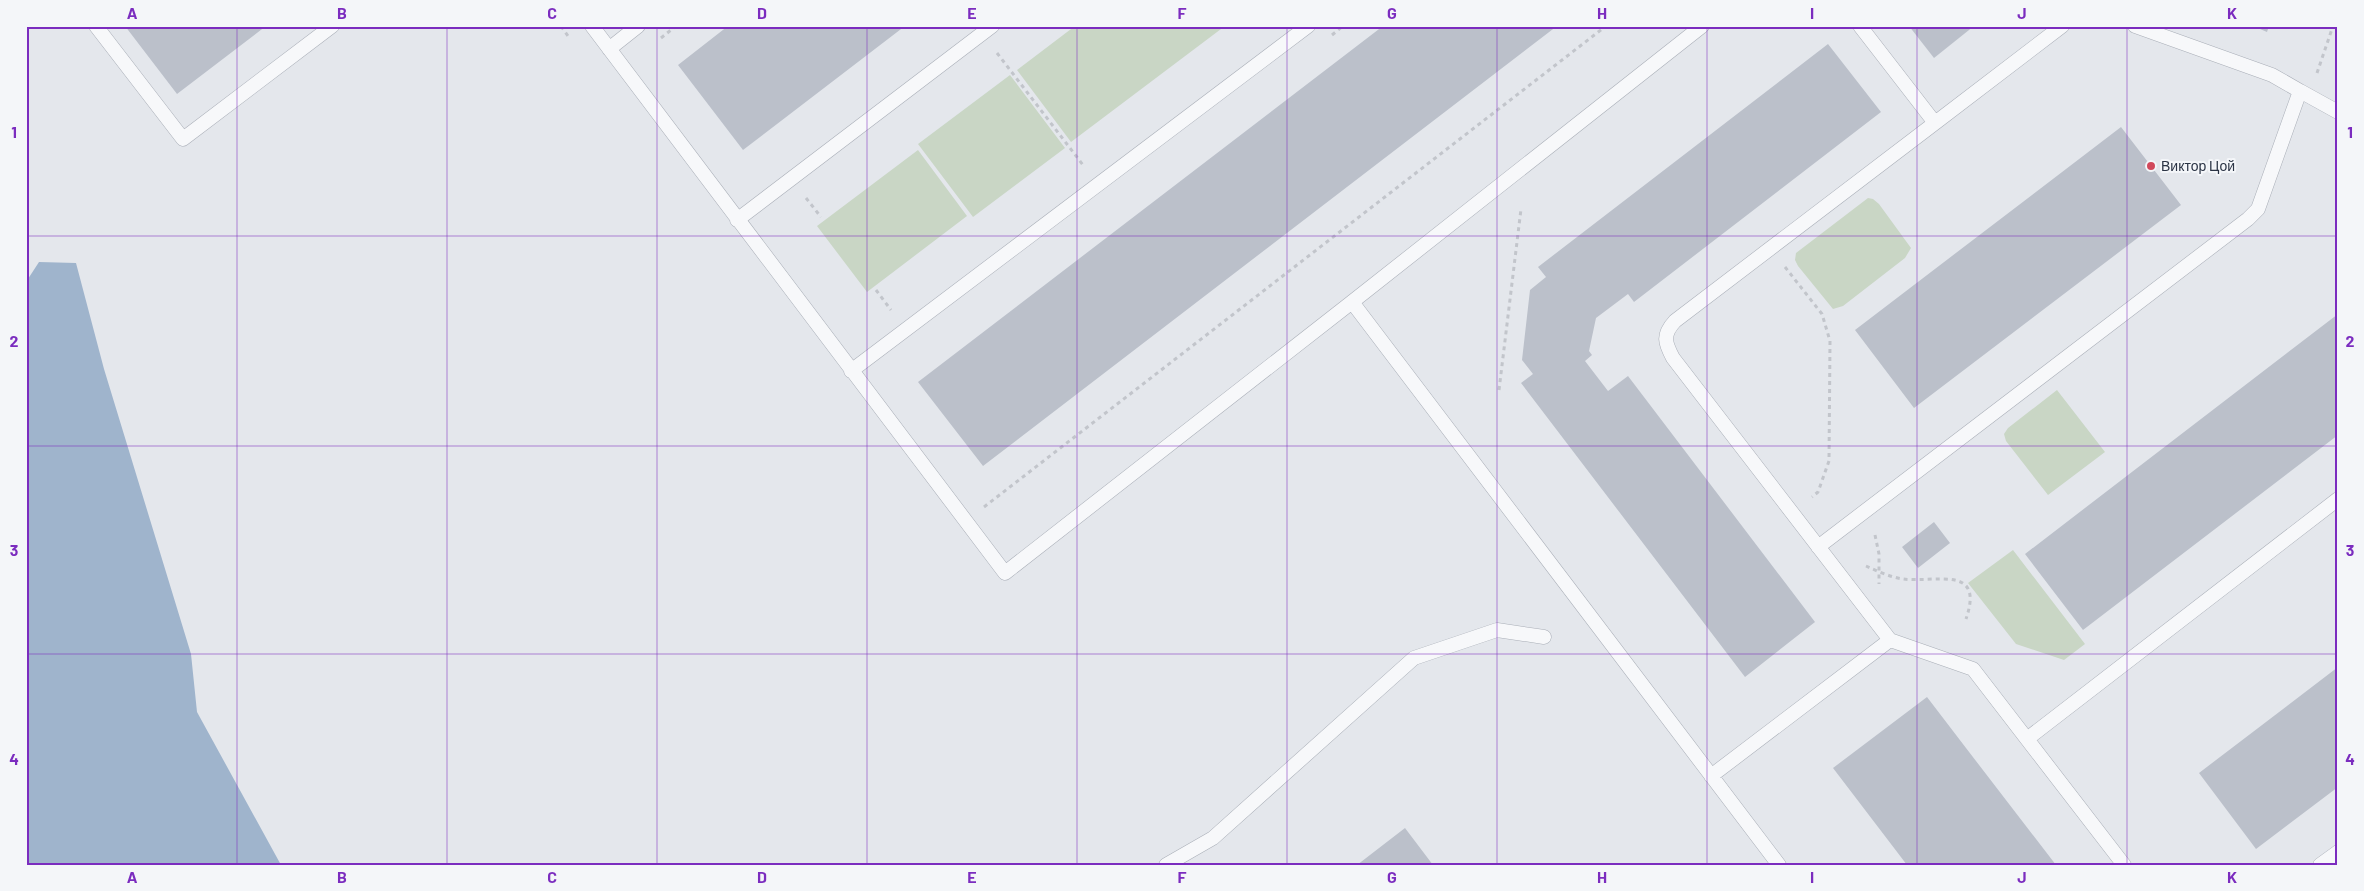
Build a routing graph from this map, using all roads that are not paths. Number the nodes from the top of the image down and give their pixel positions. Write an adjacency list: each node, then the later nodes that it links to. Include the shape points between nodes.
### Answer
1 (96, 26): 2 (lane, via 183,139)
2 (332, 26)
3 (592, 26): 11 (lane)
4 (638, 26): 11 (lane)
5 (1308, 26): 17 (lane)
6 (1702, 26): 16 (lane)
7 (1860, 26): 14 (lane)
8 (2062, 26): 14 (lane)
9 (2135, 26): 12 (lane, via 2272,75)
10 (987, 30): 15 (lane)
11 (609, 49): 15 (lane)
12 (2305, 93): 13 (lane); 19 (lane, via 2258,209 2248,219)
13 (2338, 112)
14 (1935, 123): 19 (lane, via 1667,330 1665,343 1673,358)
15 (737, 220): 17 (lane)
16 (1352, 302): 17 (lane, via 1005,573); 23 (lane)
17 (851, 371)
18 (2338, 499): 22 (lane)
19 (1818, 547): 21 (lane)
20 (1544, 636): 25 (lane, via 1497,630 1414,658 1213,838)
21 (1890, 640): 22 (lane, via 1973,669); 23 (lane)
22 (2027, 739): 27 (lane)
23 (1711, 776): 26 (lane)
24 (2338, 852): 28 (lane)
25 (1166, 865)
26 (1779, 865)
27 (2124, 865)
28 (2320, 865)

